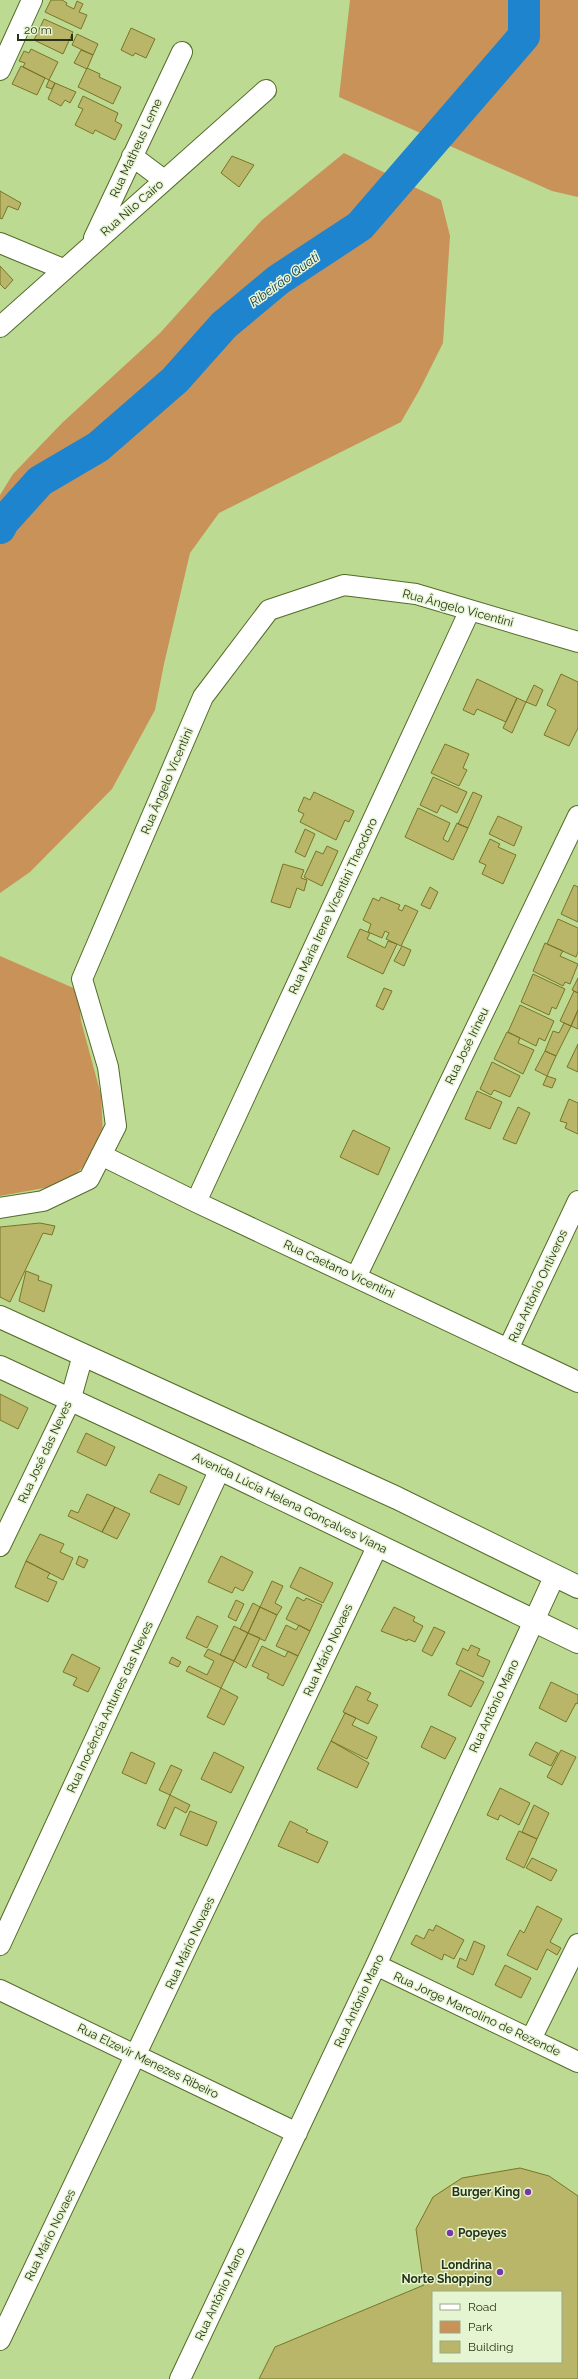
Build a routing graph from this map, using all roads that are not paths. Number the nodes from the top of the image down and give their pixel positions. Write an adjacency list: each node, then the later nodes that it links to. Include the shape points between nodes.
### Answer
1 (32, 0): 3 (street)
2 (182, 52): 5 (street, Rua Matheus Leme)
3 (0, 70)
4 (266, 90): 6 (street, Rua Nilo Cairo)
5 (132, 156): 6 (street); 8 (street, Rua Matheus Leme)
6 (164, 180): 8 (street, Rua Nilo Cairo)
7 (0, 243): 9 (street)
8 (90, 245): 9 (street, Rua Nilo Cairo)
9 (63, 269): 10 (street, Rua Nilo Cairo)
10 (0, 327)
11 (470, 610): 12 (street, Rua Ângelo Vicentini); 14 (street, Rua Ângelo Vicentini, via 416,594 344,585 306,597 269,610 203,697 82,978 108,1067 116,1126); 16 (street, Rua Maria Irene Vicentini Theodoro)
12 (578, 642)
13 (578, 816): 18 (street, Rua José Irineu)
14 (101, 1155): 16 (street, Rua Caetano Vicentini); 17 (street, Rua Ângelo Vicentini, via 89,1179 43,1202)
15 (578, 1201): 20 (street, Rua Antônio Ontiveros)
16 (196, 1202): 18 (street, Rua Caetano Vicentini)
17 (0, 1208)
18 (356, 1277): 20 (street, Rua Caetano Vicentini)
19 (0, 1317): 21 (street)
20 (508, 1349): 23 (street, Rua Caetano Vicentini)
21 (82, 1355): 24 (street, Rua José das Neves); 28 (street, via 466,1531)
22 (0, 1367): 24 (street, Avenida Lúcia Helena Gonçalves Viana)
23 (578, 1382)
24 (70, 1400): 25 (street, Avenida Lúcia Helena Gonçalves Viana); 27 (street, Rua José das Neves)
25 (220, 1469): 26 (street, Avenida Lúcia Helena Gonçalves Viana); 33 (street, Rua Inocência Antunes das Neves)
26 (378, 1545): 30 (street, Avenida Lúcia Helena Gonçalves Viana); 37 (street, Rua Mário Novaes)
27 (0, 1546)
28 (555, 1575): 29 (street); 30 (street, Rua Antônio Mano)
29 (578, 1586)
30 (534, 1620): 31 (street, Avenida Lúcia Helena Gonçalves Viana); 34 (street, Rua Antônio Mano)
31 (578, 1642)
32 (578, 1944): 36 (street)
33 (0, 1945)
34 (376, 1965): 36 (street, Rua Jorge Marcolino de Rezende); 39 (street, Rua Antônio Mano)
35 (0, 1990): 37 (street, Rua Elzevir Menezes Ribeiro)
36 (531, 2039): 38 (street, Rua Jorge Marcolino de Rezende)
37 (136, 2055): 39 (street, Rua Elzevir Menezes Ribeiro); 40 (street, Rua Mário Novaes)
38 (578, 2062)
39 (297, 2133): 41 (street, Rua Antônio Mano)
40 (0, 2340)
41 (180, 2379)

